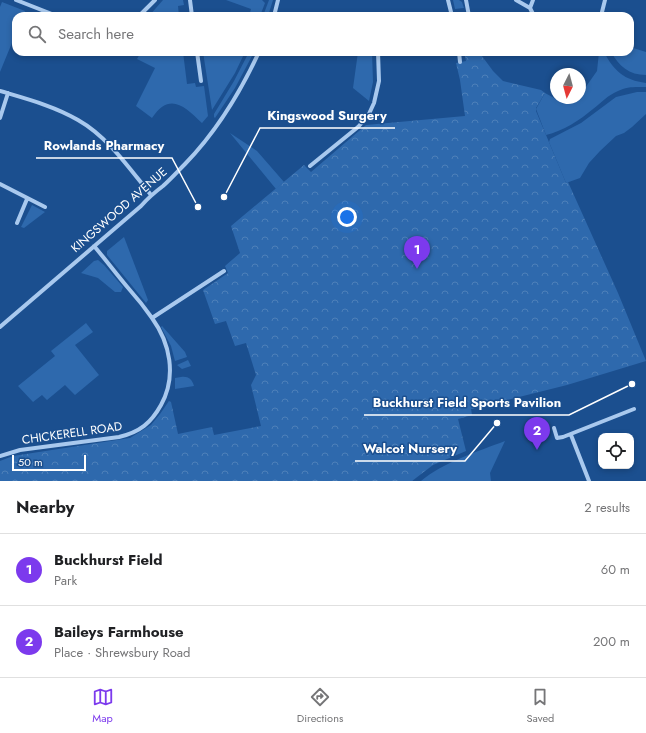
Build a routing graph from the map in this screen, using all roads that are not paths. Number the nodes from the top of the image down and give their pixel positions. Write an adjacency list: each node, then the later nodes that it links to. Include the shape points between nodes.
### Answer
1 (16, 0): 11 (street)
2 (155, 0): 12 (street)
3 (190, 0): 13 (street)
4 (278, 0): 14 (street)
5 (448, 0): 15 (street)
6 (466, 0): 16 (street)
7 (516, 0): 10 (street)
8 (533, 0): 10 (street)
9 (605, 0): 18 (street)
10 (530, 8): 17 (street)
11 (47, 12)
12 (142, 12)
13 (192, 12)
14 (275, 12)
15 (451, 12)
16 (468, 12)
17 (532, 12)
18 (602, 12)
19 (197, 56): 24 (street)
20 (257, 56): 30 (street, KINGSWOOD AVENUE, via 239,92 218,124 186,163)
21 (378, 56): 28 (street, via 379,81 368,116)
22 (459, 56): 23 (street)
23 (460, 62)
24 (200, 81)
25 (0, 90): 26 (street)
26 (8, 93): 27 (street); 30 (street, via 47,105 88,127 107,142)
27 (0, 118)
28 (310, 166)
29 (0, 184): 31 (street)
30 (151, 194): 34 (street, KINGSWOOD AVENUE, via 141,206)
31 (27, 198): 32 (street); 33 (street)
32 (46, 207)
33 (17, 223)
34 (94, 246): 36 (street, CHICKERELL ROAD); 37 (street, KINGSWOOD AVENUE)
35 (224, 271): 36 (street)
36 (152, 318): 41 (street, CHICKERELL ROAD, via 168,353 170,373 163,401 147,424 120,437 20,450)
37 (0, 327)
38 (634, 410): 40 (street)
39 (554, 428): 40 (street, via 558,438)
40 (571, 435): 42 (street)
41 (0, 456)
42 (589, 481)

